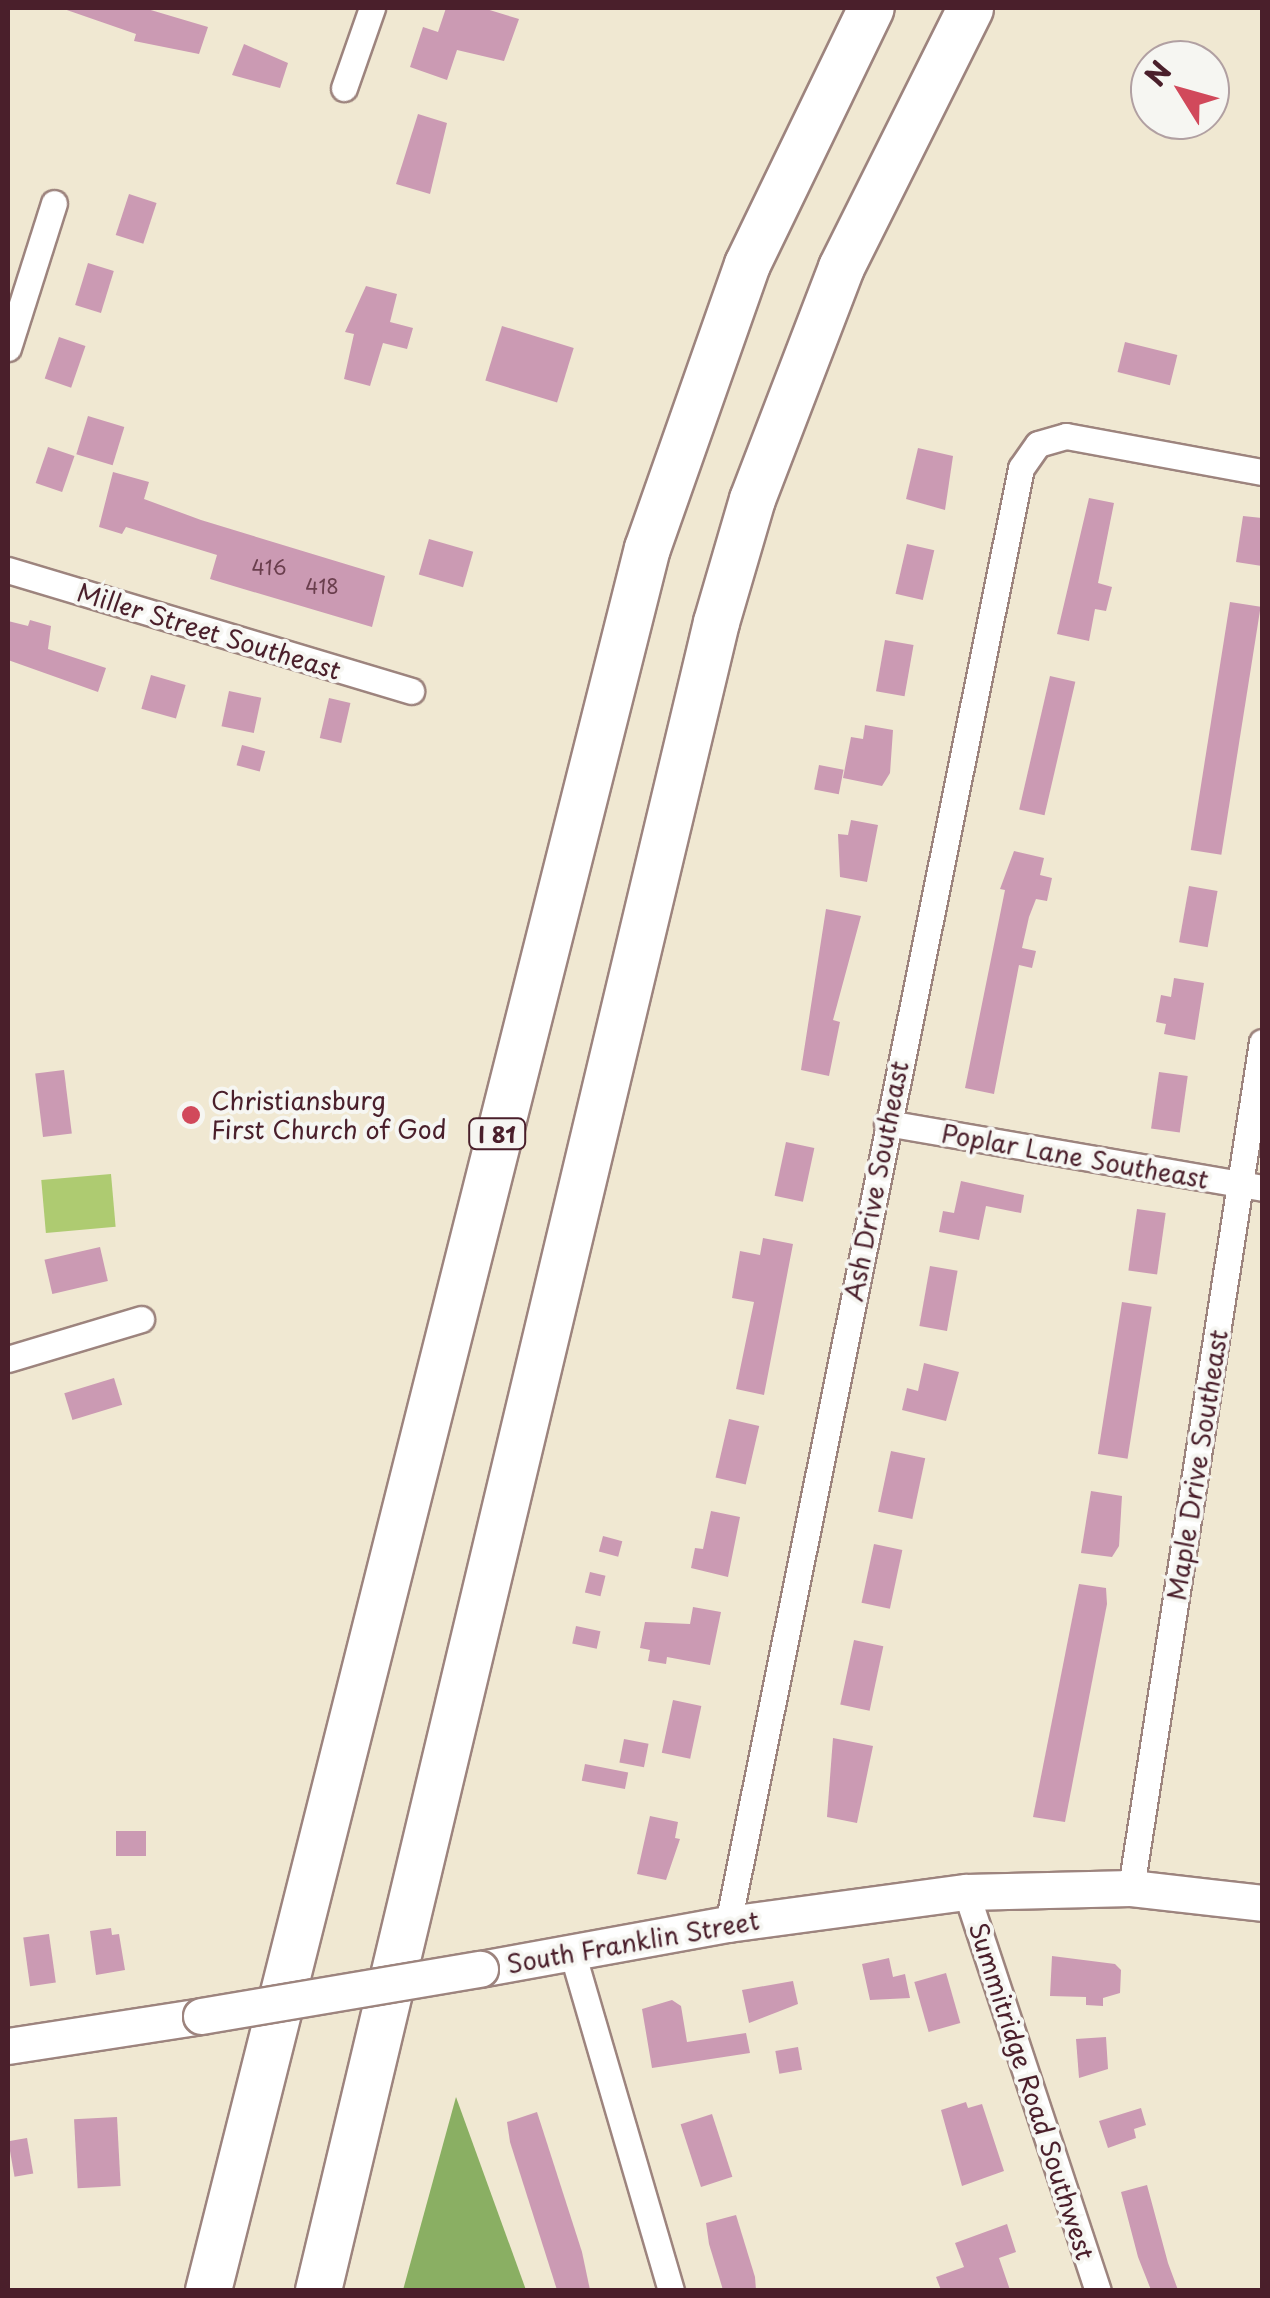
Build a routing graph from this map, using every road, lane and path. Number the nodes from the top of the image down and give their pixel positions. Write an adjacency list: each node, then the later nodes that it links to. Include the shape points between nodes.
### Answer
1 (871, 8): 21 (highway, I 81, via 747,264 646,548)
2 (970, 8): 22 (highway, via 840,267 752,499 716,622)
3 (362, 10): 4 (street)
4 (344, 88)
5 (54, 203): 6 (street)
6 (8, 348)
7 (1262, 472): 11 (street, Ash Drive Southeast, via 1066,436 1038,444 1022,468)
8 (8, 570): 9 (street, Miller Street Southeast)
9 (411, 691)
10 (1262, 1042): 12 (street, Maple Drive Southeast)
11 (888, 1122): 12 (street, Poplar Lane Southeast); 18 (street, Ash Drive Southeast)
12 (1251, 1186): 15 (street, Maple Drive Southeast)
13 (142, 1319): 14 (street)
14 (8, 1359)
15 (1132, 1888): 16 (main road, South Franklin Street); 17 (main road, South Franklin Street)
16 (966, 1892): 18 (main road, South Franklin Street); 24 (street, Summitridge Road Southwest)
17 (1262, 1903)
18 (728, 1924): 19 (main road, South Franklin Street)
19 (572, 1952): 20 (main road, South Franklin Street, bridge); 23 (street)
20 (8, 2046)
21 (208, 2290)
22 (318, 2290)
23 (671, 2290)
24 (1098, 2290)

